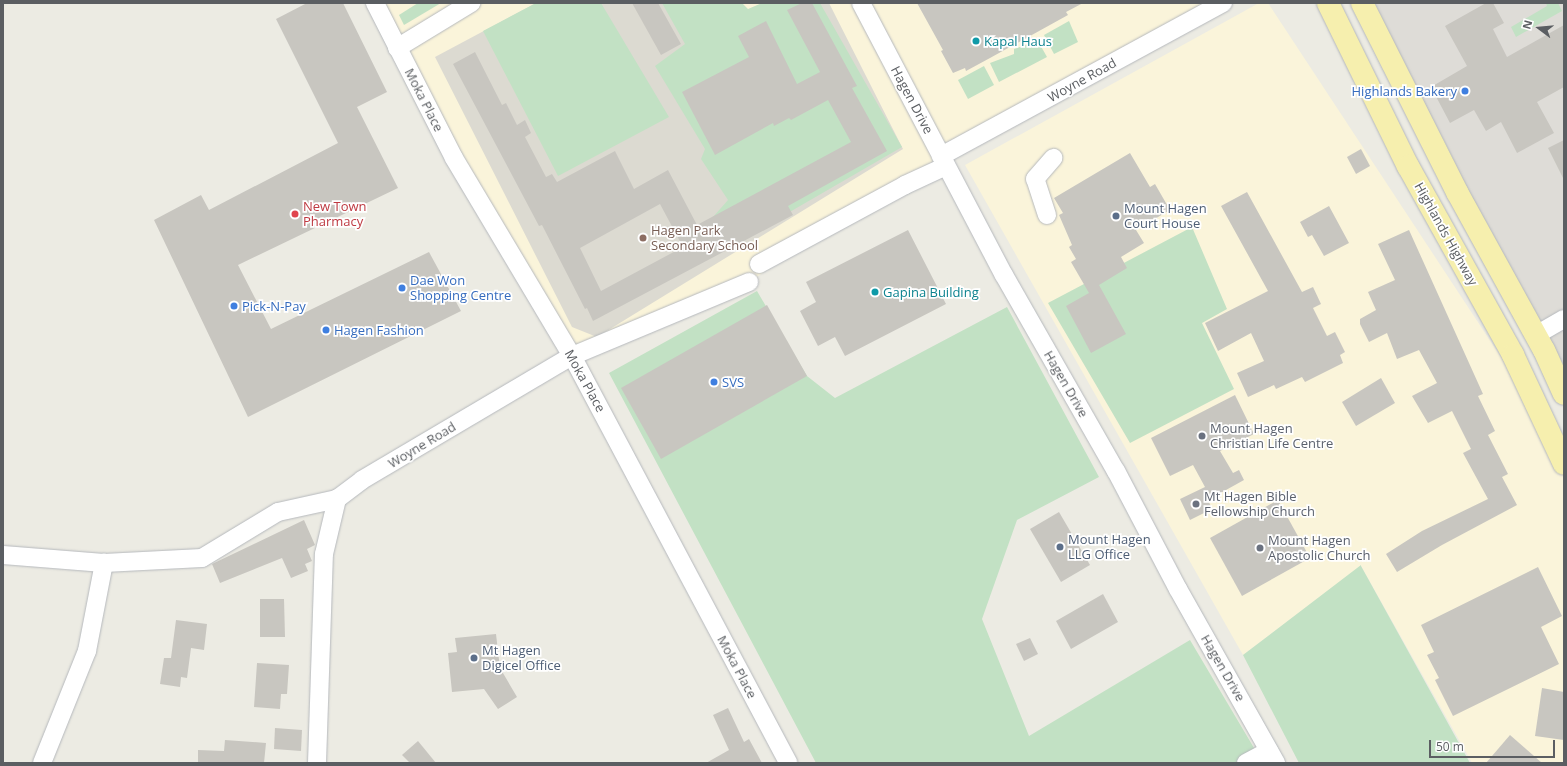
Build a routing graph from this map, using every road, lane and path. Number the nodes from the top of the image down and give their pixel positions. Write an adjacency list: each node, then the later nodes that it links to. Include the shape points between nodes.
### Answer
1 (471, 3): 7 (street)
2 (861, 3): 9 (street, Hagen Drive)
3 (1223, 3): 9 (street, Woyne Road)
4 (1328, 3): 17 (main road, Highlands Highway, via 1408,166 1513,356)
5 (1362, 3): 14 (main road, via 1457,192)
6 (381, 5): 7 (street, Moka Place)
7 (397, 48): 15 (street, Moka Place, via 454,158)
8 (1053, 158): 10 (street, via 1035,179)
9 (944, 161): 11 (street, Woyne Road); 21 (street, Hagen Drive, via 1004,275 1116,471 1178,589)
10 (1047, 215)
11 (759, 264)
12 (749, 282): 15 (street, Woyne Road)
13 (1564, 319): 14 (street)
14 (1536, 335): 16 (main road)
15 (572, 356): 18 (street, Woyne Road, via 362,480); 24 (street, Moka Place)
16 (1564, 394)
17 (1564, 464)
18 (337, 499): 20 (street, via 278,512 202,558); 23 (street, via 324,554)
19 (3, 555): 20 (street)
20 (104, 564): 22 (street, via 87,652)
21 (1273, 757): 25 (street)
22 (42, 763)
23 (317, 763)
24 (788, 763)
25 (1246, 763)

